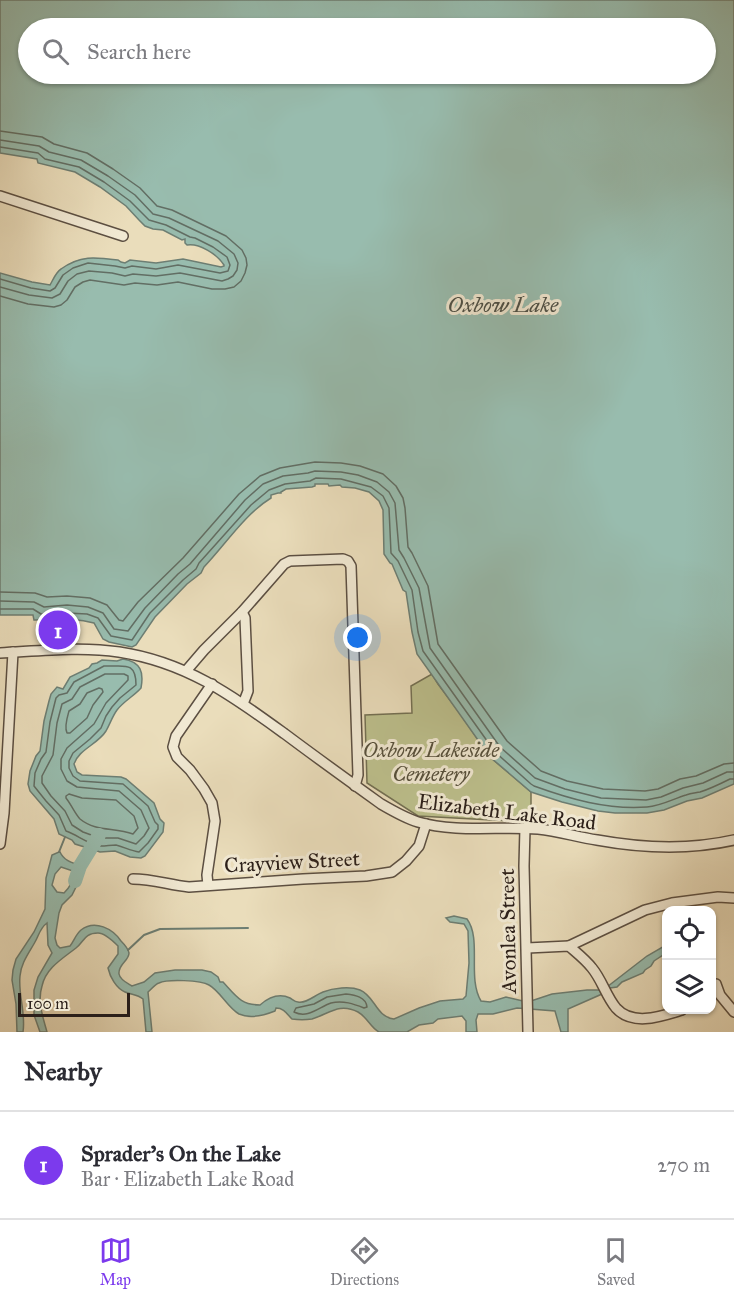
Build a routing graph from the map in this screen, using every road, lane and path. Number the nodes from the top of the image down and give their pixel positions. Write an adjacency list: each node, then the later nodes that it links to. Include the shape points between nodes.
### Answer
1 (0, 196): 2 (street)
2 (123, 236)
3 (242, 612): 6 (street); 8 (street, via 248,691); 9 (street, via 290,561 348,561 358,775)
4 (13, 652): 5 (street, Elizabeth Lake Road); 6 (street, Elizabeth Lake Road, via 112,651); 13 (street)
5 (0, 653)
6 (186, 670): 7 (street, Elizabeth Lake Road)
7 (212, 684): 8 (street, Elizabeth Lake Road); 15 (street, via 176,736 173,747 212,803 215,821)
8 (243, 704): 9 (street, Elizabeth Lake Road)
9 (355, 786): 10 (street, Elizabeth Lake Road, via 403,817)
10 (426, 824): 11 (street, Elizabeth Lake Road); 15 (street, Crayview Street, via 419,846 392,872)
11 (525, 828): 12 (street, Elizabeth Lake Road, via 649,846); 18 (street, Avonlea Street)
12 (734, 840)
13 (0, 844)
14 (133, 879): 15 (street, Crayview Street, via 189,887)
15 (208, 885)
16 (734, 898): 17 (street, via 683,901 645,910)
17 (569, 946): 18 (street); 21 (street, via 593,969 623,1014 638,1019)
18 (526, 948): 22 (street, Avonlea Street)
19 (716, 984): 20 (street)
20 (734, 1012)
21 (670, 1014)
22 (528, 1032)

